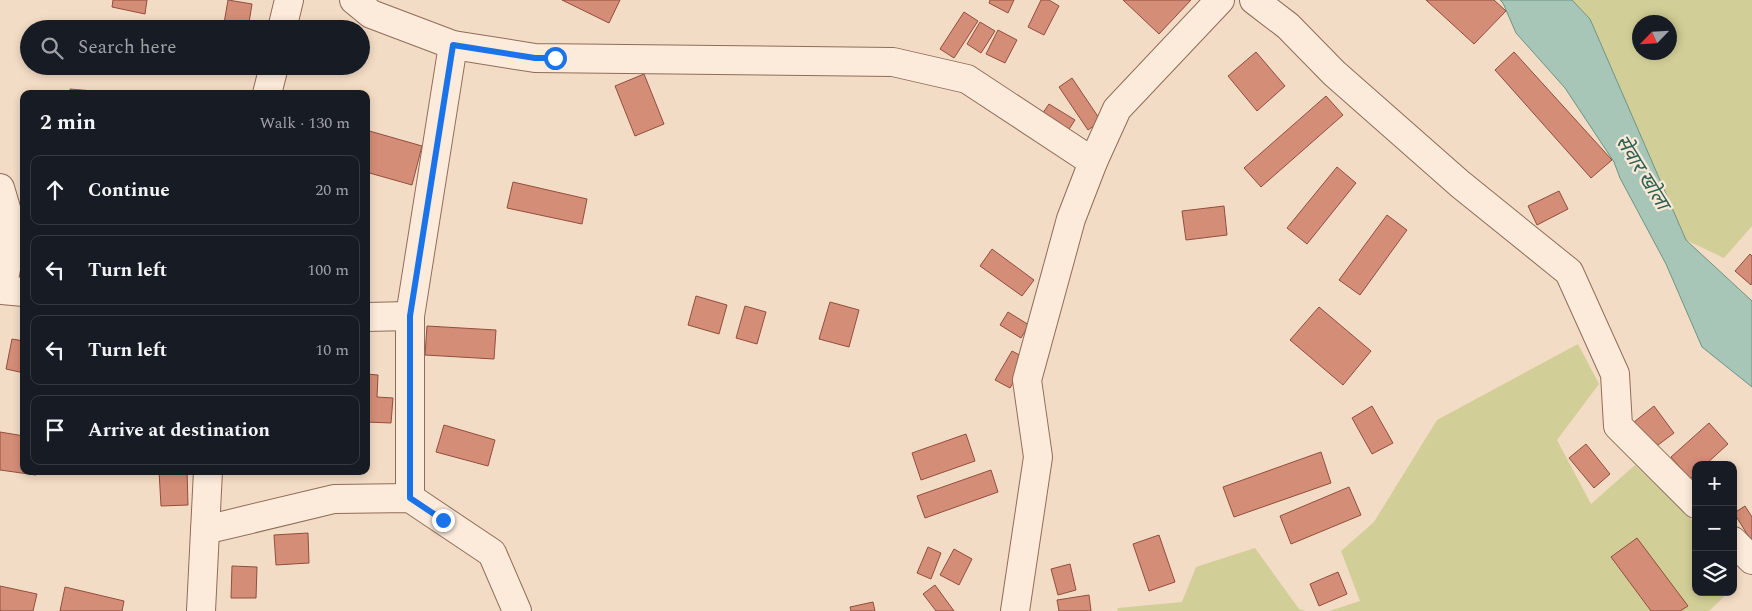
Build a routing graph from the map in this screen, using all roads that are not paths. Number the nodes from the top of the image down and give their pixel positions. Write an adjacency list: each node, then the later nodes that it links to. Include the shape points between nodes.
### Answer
1 (289, 0): 5 (street)
2 (354, 0): 6 (street, via 371,14)
3 (1220, 0): 9 (street, via 1117,109)
4 (1254, 0): 16 (street, via 1288,26 1334,73 1460,184 1569,272 1615,374 1618,426)
5 (284, 20)
6 (453, 45): 9 (street, via 535,58 893,62 967,79); 12 (street)
7 (272, 75): 8 (street)
8 (269, 90)
9 (1093, 162): 22 (street, via 1071,219 1027,380 1038,457)
10 (0, 188): 11 (street, via 13,232)
11 (9, 291)
12 (410, 316): 13 (street); 15 (street)
13 (370, 317)
14 (208, 475): 17 (street)
15 (410, 498): 17 (street, via 334,499); 21 (street, via 492,553)
16 (1692, 500)
17 (205, 530): 20 (street)
18 (1737, 545): 19 (street)
19 (1752, 560)
20 (201, 611)
21 (517, 611)
22 (1015, 611)

